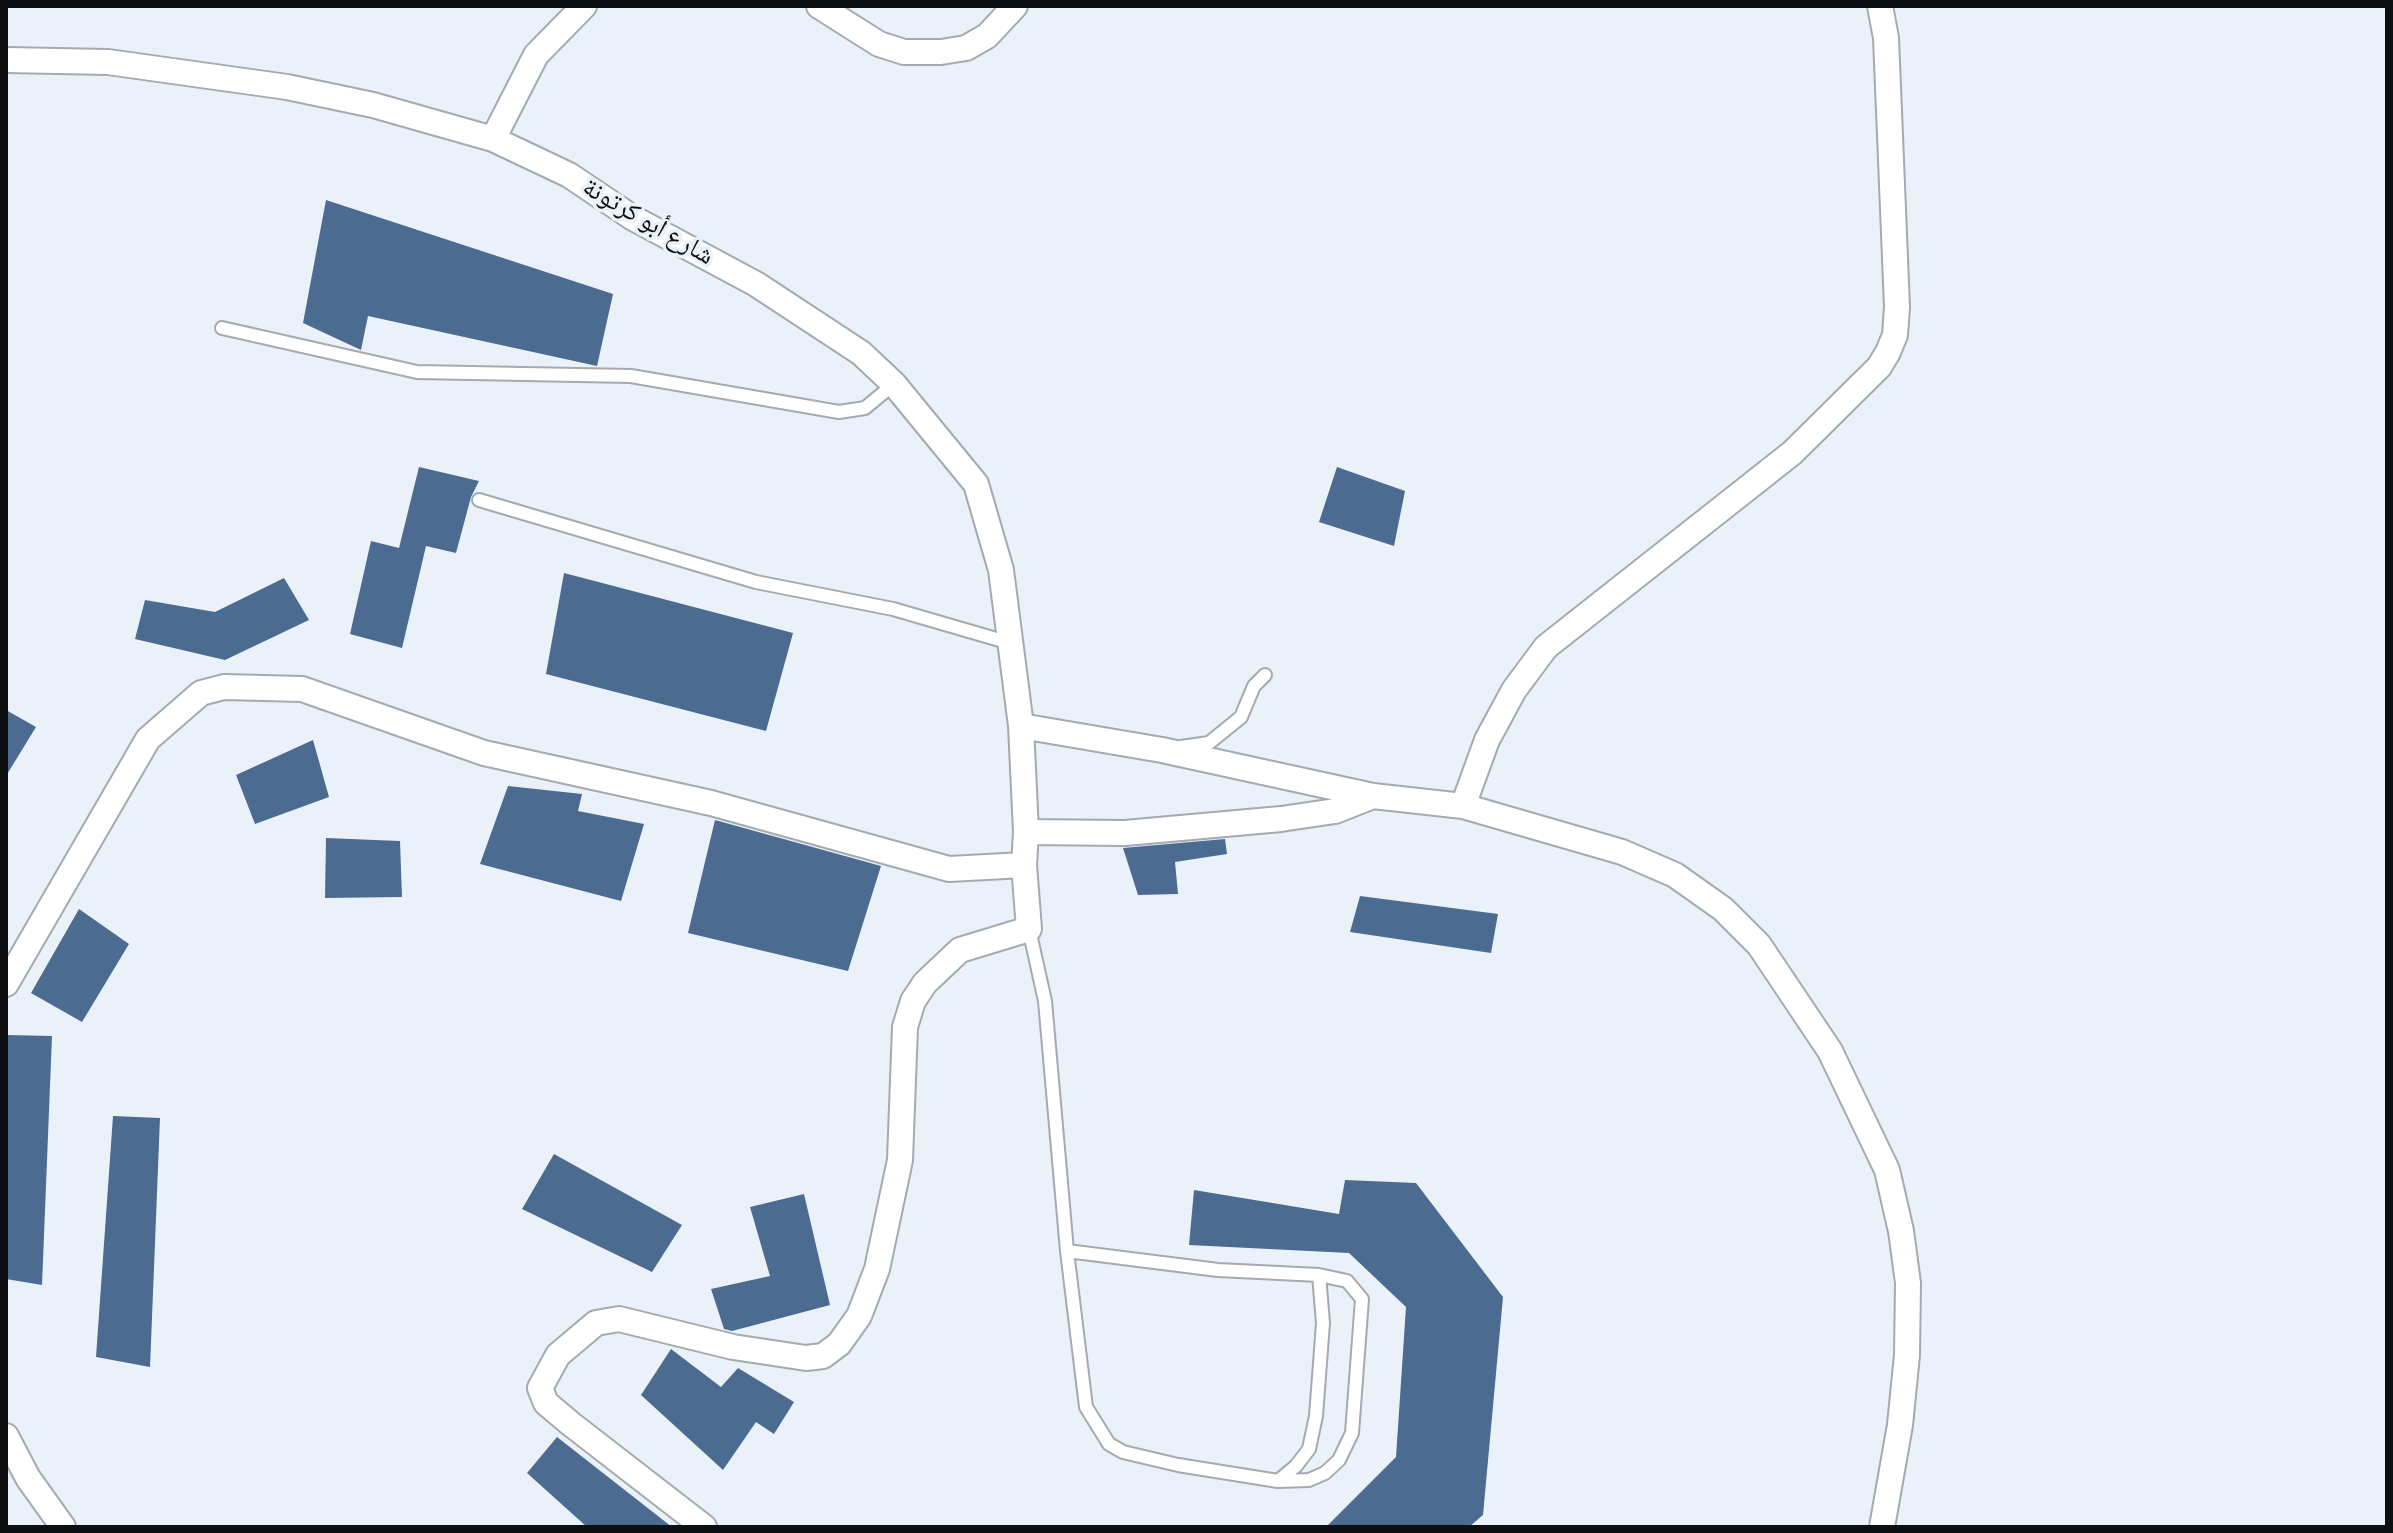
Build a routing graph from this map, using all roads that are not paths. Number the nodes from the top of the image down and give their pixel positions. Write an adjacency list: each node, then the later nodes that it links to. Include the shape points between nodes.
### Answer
1 (584, 6): 6 (street, via 536,55)
2 (819, 6): 3 (street, via 879,44 904,52 966,48 987,36)
3 (1015, 6)
4 (1880, 6): 15 (street, via 1886,38 1897,307 1888,352 1792,453 1546,647 1487,740)
5 (6, 60): 6 (street, شارع أبو كرتونة, via 108,62 287,87)
6 (493, 139): 8 (street, شارع أبو كرتونة, via 569,175 633,218 756,284 861,353)
7 (222, 328): 8 (lane, via 417,372 631,376 839,412 865,408)
8 (894, 384): 10 (street, شارع أبو كرتونة, via 976,484 1001,570)
9 (479, 500): 10 (lane, via 756,582 893,609)
10 (1010, 643): 12 (street, شارع أبو كرتونة)
11 (1265, 675): 13 (lane, via 1254,686 1241,717 1209,743)
12 (1021, 726): 13 (street); 16 (street, شارع أبو كرتونة)
13 (1162, 750): 14 (street)
14 (1373, 796): 15 (street); 16 (street, via 1335,811 1281,819 1125,833)
15 (1463, 806): 26 (street, via 1622,852 1675,875 1723,909 1759,945 1830,1051 1887,1170 1908,1283 1900,1425)
16 (1026, 832): 17 (street, شارع أبو كرتونة)
17 (1024, 865): 18 (street, شارع أبو كرتونة); 19 (street, via 949,869 711,803 484,753 302,689 224,687 201,693 148,739)
18 (1029, 929): 20 (lane, via 1045,1001); 25 (street, via 960,950 913,1001 905,1027 900,1160 877,1269 859,1316 839,1344 823,1356 806,1358 733,1347 619,1319 596,1323 575,1338 548,1372 540,1388 546,1403)
19 (6, 984)
20 (1067, 1251): 21 (lane, via 1218,1270); 23 (lane, via 1086,1407 1109,1444 1178,1465)
21 (1319, 1275): 23 (lane, via 1323,1323 1314,1434 1296,1466); 23 (lane, via 1347,1281 1362,1299 1352,1433 1339,1460 1325,1473 1309,1480)
22 (6, 1436): 24 (street)
23 (1278, 1481)
24 (63, 1527)
25 (704, 1527)
26 (1882, 1527)

